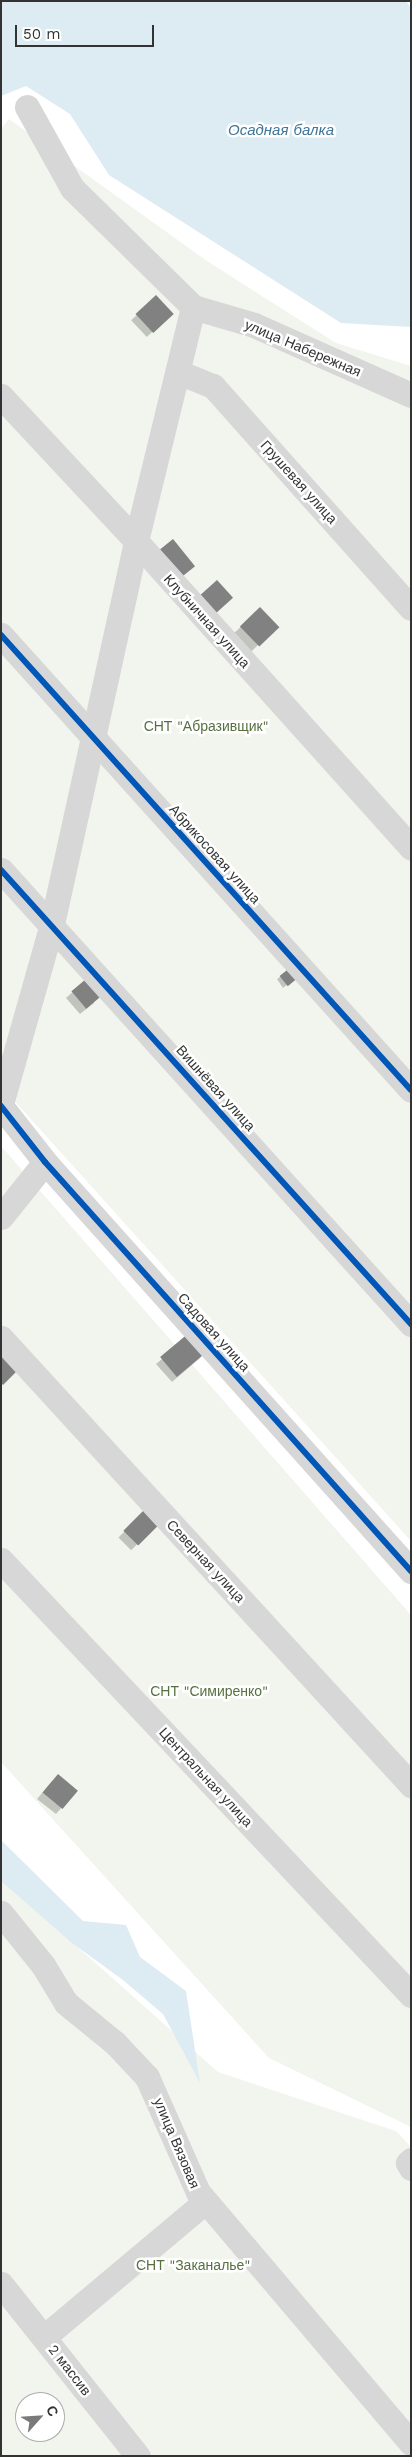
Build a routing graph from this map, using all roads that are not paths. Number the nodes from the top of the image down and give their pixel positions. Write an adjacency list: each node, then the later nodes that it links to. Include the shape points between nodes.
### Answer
1 (27, 107): 2 (street, via 72,188)
2 (193, 307): 3 (street); 4 (street, улица Набережная, via 254,325)
3 (178, 372): 6 (street); 7 (street, Грушевая улица, via 213,386)
4 (411, 395)
5 (1, 396): 6 (street, Клубничная улица)
6 (136, 541): 9 (street); 10 (street, Клубничная улица)
7 (411, 608)
8 (1, 634): 9 (street, Абрикосовая улица)
9 (95, 739): 12 (street); 13 (street, Абрикосовая улица)
10 (411, 848)
11 (1, 870): 12 (street, Вишнёвая улица)
12 (52, 924): 14 (street); 17 (street, Вишнёвая улица)
13 (411, 1090)
14 (1, 1105): 15 (street, Садовая улица)
15 (45, 1162): 16 (street); 20 (street, Садовая улица)
16 (1, 1216)
17 (411, 1324)
18 (1, 1338): 21 (street, Северная улица)
19 (1, 1560): 23 (street, Центральная улица)
20 (411, 1571)
21 (411, 1785)
22 (1, 1913): 24 (street, улица Вязовая, via 43,1965 66,2003 115,2043 147,2076 174,2145)
23 (411, 1995)
24 (205, 2202): 26 (street); 27 (street, улица Вязовая)
25 (1, 2284): 26 (street, 2 массив)
26 (44, 2337): 28 (street, 2 массив)
27 (411, 2443)
28 (138, 2456)

